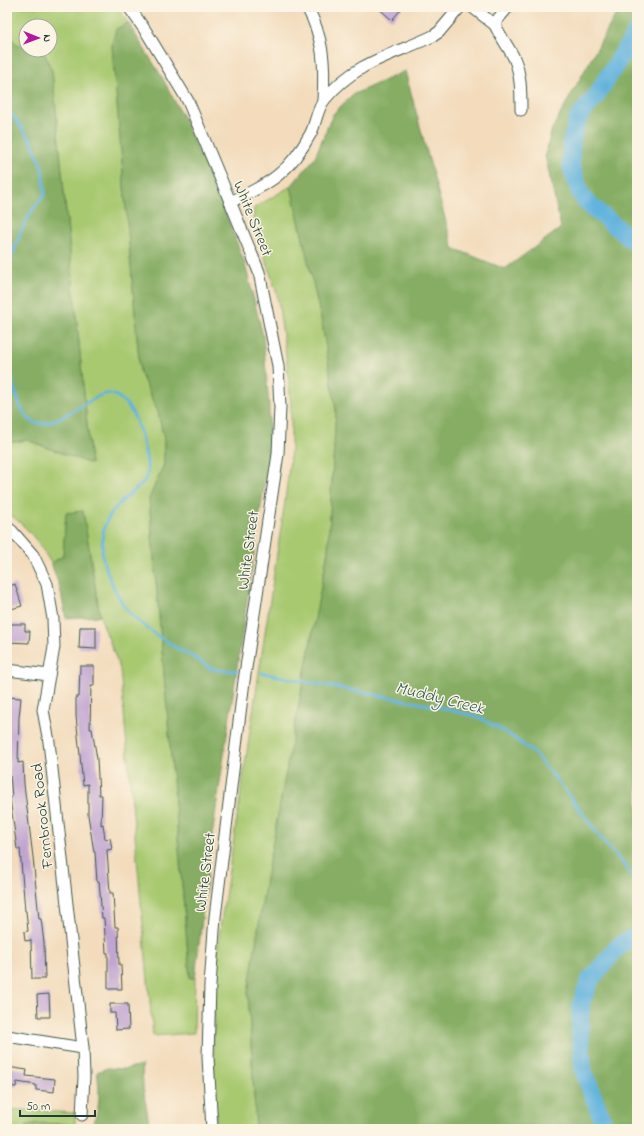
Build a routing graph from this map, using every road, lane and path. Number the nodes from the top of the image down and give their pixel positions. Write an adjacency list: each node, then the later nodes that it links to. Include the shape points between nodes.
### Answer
1 (129, 7): 9 (street, White Street, via 188,101)
2 (307, 7): 7 (street, via 320,38 323,53)
3 (460, 7): 7 (street, via 433,36 364,65)
4 (472, 7): 6 (street)
5 (508, 7): 6 (street)
6 (495, 25): 8 (street, via 518,68)
7 (323, 100): 9 (street, via 312,131 282,173 270,183)
8 (521, 110)
9 (230, 202): 16 (street, White Street, via 259,272 278,366 280,407 278,454 244,681 215,917 208,1056)
10 (7, 528): 12 (street, Fernbrook Road, via 12,530 33,555 47,584 53,619 54,647)
11 (7, 670): 12 (street)
12 (49, 675): 14 (street, Fernbrook Road, via 44,710)
13 (7, 1036): 14 (street)
14 (83, 1048): 15 (street, Fernbrook Road)
15 (82, 1115)
16 (212, 1129)

